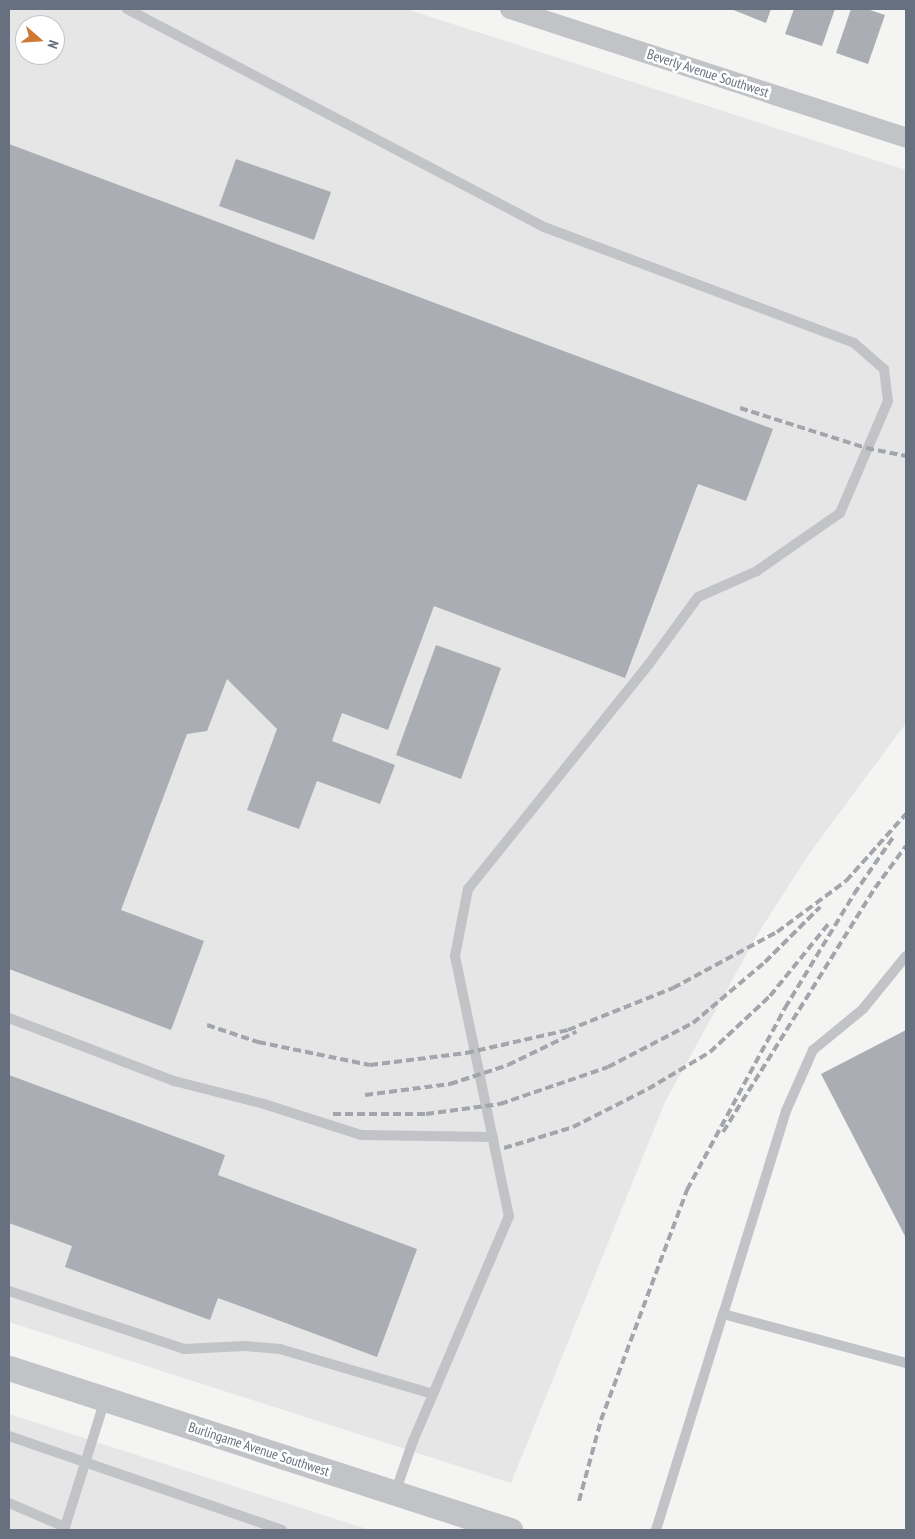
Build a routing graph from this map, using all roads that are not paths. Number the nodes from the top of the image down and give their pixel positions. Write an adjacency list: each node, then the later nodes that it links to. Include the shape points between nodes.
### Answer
1 (126, 9): 6 (lane, via 544,227 854,343 884,369 888,401 840,513 757,571 698,597 649,664 468,890 455,956)
2 (510, 9): 3 (street, Beverly Avenue Southwest)
3 (906, 138)
4 (906, 956): 8 (lane, via 863,1009 813,1050 786,1111)
5 (9, 1018): 6 (lane, via 174,1081 361,1134)
6 (493, 1137): 11 (lane, via 509,1216)
7 (9, 1290): 11 (lane, via 184,1349 244,1346 280,1349)
8 (723, 1314): 9 (lane); 20 (lane)
9 (906, 1363)
10 (9, 1368): 12 (street, Burlingame Avenue Southwest)
11 (433, 1394): 15 (lane)
12 (105, 1399): 14 (lane); 15 (street, Burlingame Avenue Southwest)
13 (9, 1436): 14 (lane)
14 (86, 1465): 17 (lane); 18 (lane)
15 (395, 1493): 19 (street, Burlingame Avenue Southwest)
16 (9, 1503): 17 (lane)
17 (69, 1529)
18 (282, 1530)
19 (510, 1530)
20 (656, 1530)

